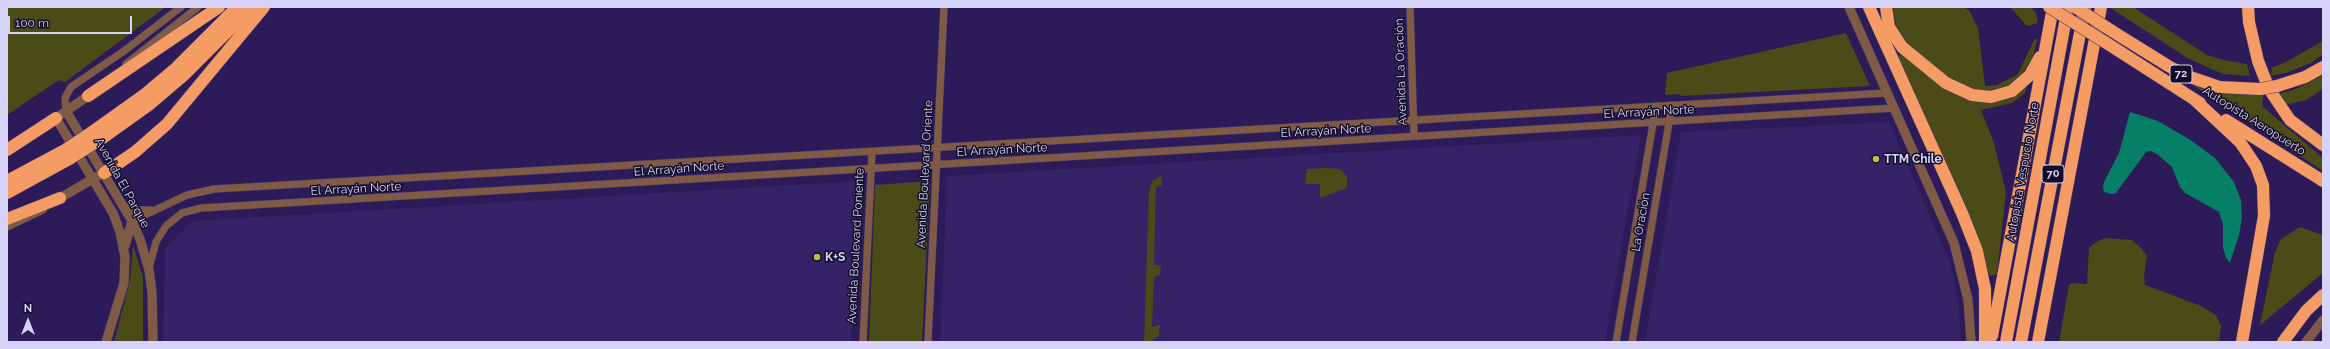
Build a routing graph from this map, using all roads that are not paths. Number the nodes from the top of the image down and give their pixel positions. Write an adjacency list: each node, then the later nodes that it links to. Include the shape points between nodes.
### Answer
1 (182, 7): 27 (street, via 71,87 65,98)
2 (198, 7): 22 (street)
3 (219, 7): 22 (highway)
4 (237, 7): 32 (highway, via 176,68)
5 (252, 7): 32 (highway, via 178,80)
6 (264, 7): 41 (highway, via 167,124 135,152)
7 (944, 7): 35 (street, Avenida Boulevard Oriente)
8 (1410, 7): 29 (street, Avenida La Oración)
9 (1849, 7): 21 (street)
10 (1869, 7): 64 (highway, via 1977,251 1985,289)
11 (1886, 7): 19 (highway, via 1890,27 1902,47 1946,83 1978,97 1999,96 2022,84 2034,69)
12 (2050, 7): 23 (highway, Autopista Aeropuerto / 72, bridge)
13 (2053, 7): 19 (highway)
14 (2068, 7): 66 (highway, Autopista Vespucio Norte / 70)
15 (2075, 7): 20 (highway, Autopista Aeropuerto / 72, bridge, via 2170,68 2219,87 2260,89 2277,86 2301,79)
16 (2085, 7): 67 (highway, 70)
17 (2101, 7): 55 (highway)
18 (2248, 7): 34 (highway, via 2258,61 2269,90 2290,120)
19 (2047, 37): 65 (highway)
20 (2323, 66)
21 (1887, 92): 24 (street, El Arrayán Norte); 26 (street)
22 (88, 96): 27 (street)
23 (2194, 100): 44 (highway, Autopista Aeropuerto / 72); 70 (highway, via 2240,142 2256,166 2262,185 2264,216)
24 (1672, 105): 25 (street, El Arrayán Norte); 31 (street, La Oración)
25 (1656, 106): 29 (street, El Arrayán Norte); 30 (street, La Oración)
26 (1894, 108): 31 (street, El Arrayán Norte); 63 (street, via 1954,243 1968,300)
27 (66, 111): 28 (street); 41 (street, Avenida El Parque)
28 (56, 118): 36 (highway); 42 (street, Avenida El Parque)
29 (1414, 120): 33 (street, Avenida La Oración); 35 (street, El Arrayán Norte)
30 (1653, 122): 31 (street, El Arrayán Norte); 33 (street, El Arrayán Norte); 61 (street, La Oración)
31 (1670, 122): 62 (street, La Oración)
32 (98, 135): 38 (highway, bridge)
33 (1414, 136): 39 (street, El Arrayán Norte)
34 (2323, 145)
35 (937, 149): 37 (street, El Arrayán Norte); 39 (street, Avenida Boulevard Oriente)
36 (7, 150)
37 (872, 152): 40 (street, Avenida Boulevard Poniente); 48 (street, El Arrayán Norte, via 214,189 187,195)
38 (68, 154): 43 (highway); 45 (highway)
39 (936, 164): 40 (street, El Arrayán Norte); 60 (street, Avenida Boulevard Oriente)
40 (871, 168): 53 (street, El Arrayán Norte, via 201,208 182,213 166,226 156,242); 59 (street, Avenida Boulevard Poniente)
41 (104, 172): 42 (street); 47 (street, Avenida El Parque)
42 (93, 179): 46 (street); 52 (street, Avenida El Parque, via 117,222)
43 (7, 181)
44 (2323, 181)
45 (7, 193)
46 (60, 198): 49 (highway); 51 (street, via 36,214)
47 (123, 206): 48 (street); 50 (street, Avenida El Parque)
48 (151, 212): 50 (street, El Arrayán Norte)
49 (7, 219)
50 (132, 221): 52 (street); 53 (street, Avenida El Parque)
51 (7, 227)
52 (124, 251): 57 (street, Avenida El Parque, via 124,283)
53 (148, 270): 58 (street, Avenida El Parque, via 153,307)
54 (2323, 295): 71 (highway, via 2306,311)
55 (2044, 311): 68 (highway); 69 (highway)
56 (2323, 320): 72 (street)
57 (106, 342)
58 (153, 342)
59 (863, 342)
60 (928, 342)
61 (1616, 342)
62 (1632, 342)
63 (1970, 342)
64 (1985, 342)
65 (1991, 342)
66 (2006, 342)
67 (2021, 342)
68 (2038, 342)
69 (2044, 342)
70 (2242, 342)
71 (2283, 342)
72 (2306, 342)

